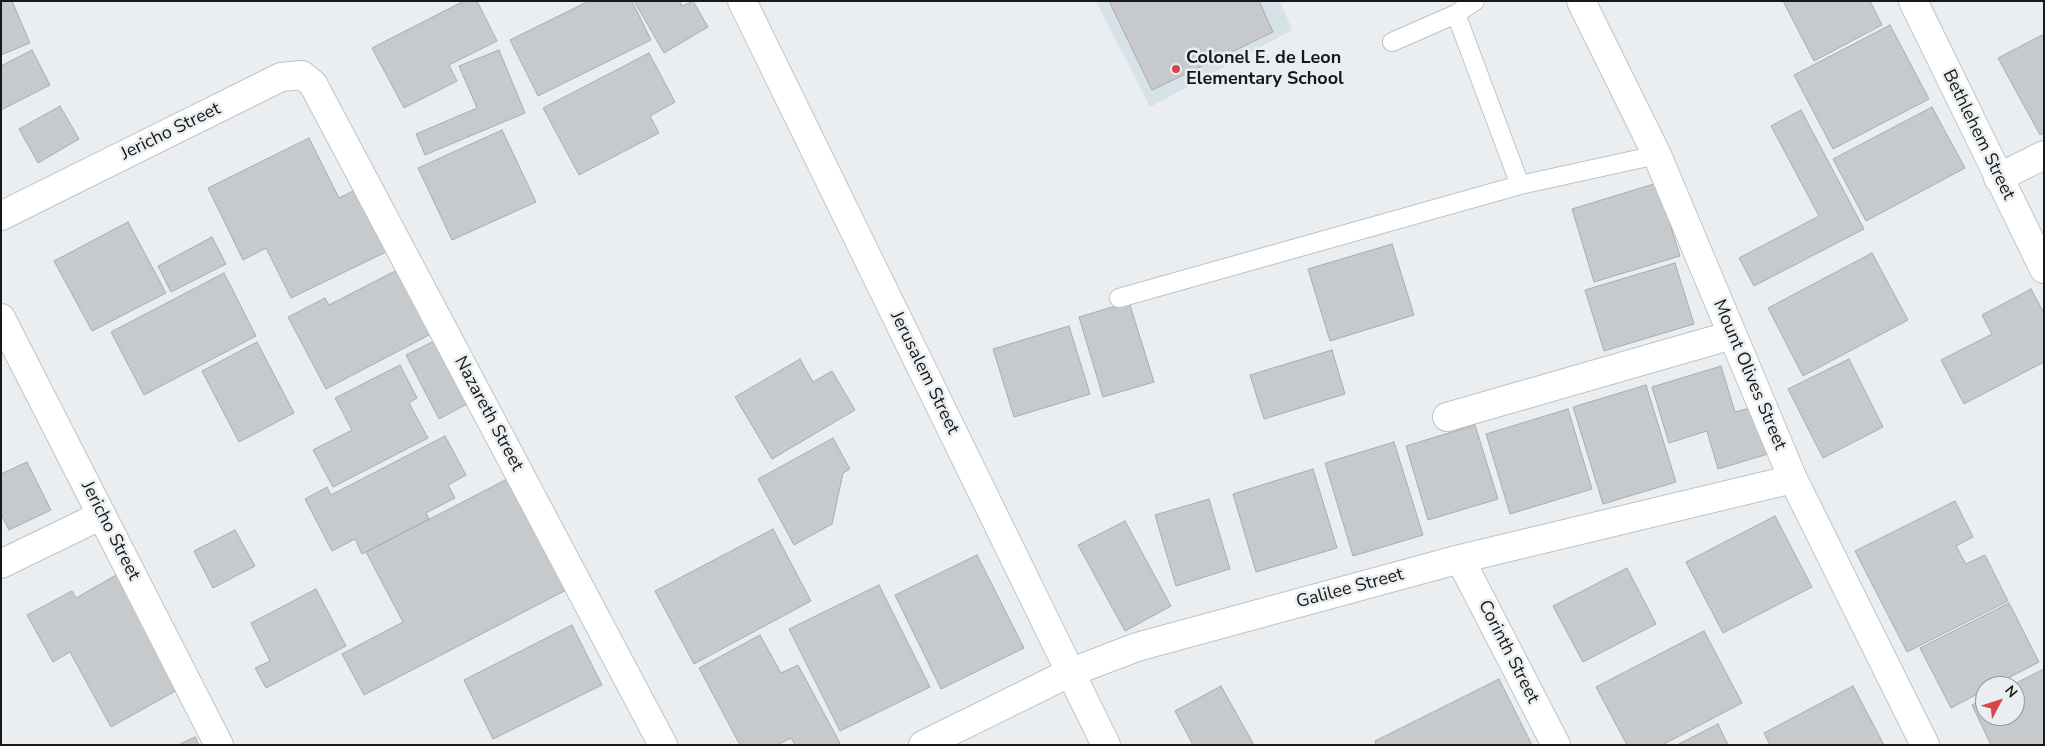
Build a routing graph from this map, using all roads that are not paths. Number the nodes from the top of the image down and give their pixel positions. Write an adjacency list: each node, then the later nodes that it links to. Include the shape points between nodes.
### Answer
1 (742, 1): 22 (street, Jerusalem Street)
2 (1475, 1): 5 (lane)
3 (1581, 1): 8 (street, Mount Olives Street)
4 (1913, 1): 10 (street, Bethlehem Street)
5 (1456, 14): 6 (lane); 11 (lane)
6 (1392, 42)
7 (313, 84): 12 (street, Jericho Street, via 302,75 281,77); 24 (street, Nazareth Street)
8 (1657, 154): 11 (lane); 16 (street, Mount Olives Street)
9 (2044, 155): 10 (street)
10 (1998, 178): 13 (street, Bethlehem Street)
11 (1520, 185): 14 (lane)
12 (1, 216)
13 (2044, 269)
14 (1119, 298)
15 (1, 318): 19 (street, Jericho Street)
16 (1732, 335): 17 (street); 18 (street, Mount Olives Street)
17 (1447, 418)
18 (1793, 479): 20 (street, Galilee Street); 28 (street, Mount Olives Street)
19 (102, 516): 21 (street); 23 (street, Jericho Street)
20 (1460, 559): 22 (street, Galilee Street, via 1137,646); 27 (street, Corinth Street)
21 (1, 564)
22 (1069, 673): 25 (street, Galilee Street); 26 (street, Jerusalem Street)
23 (219, 745)
24 (663, 745)
25 (923, 745)
26 (1106, 745)
27 (1556, 745)
28 (1925, 745)

